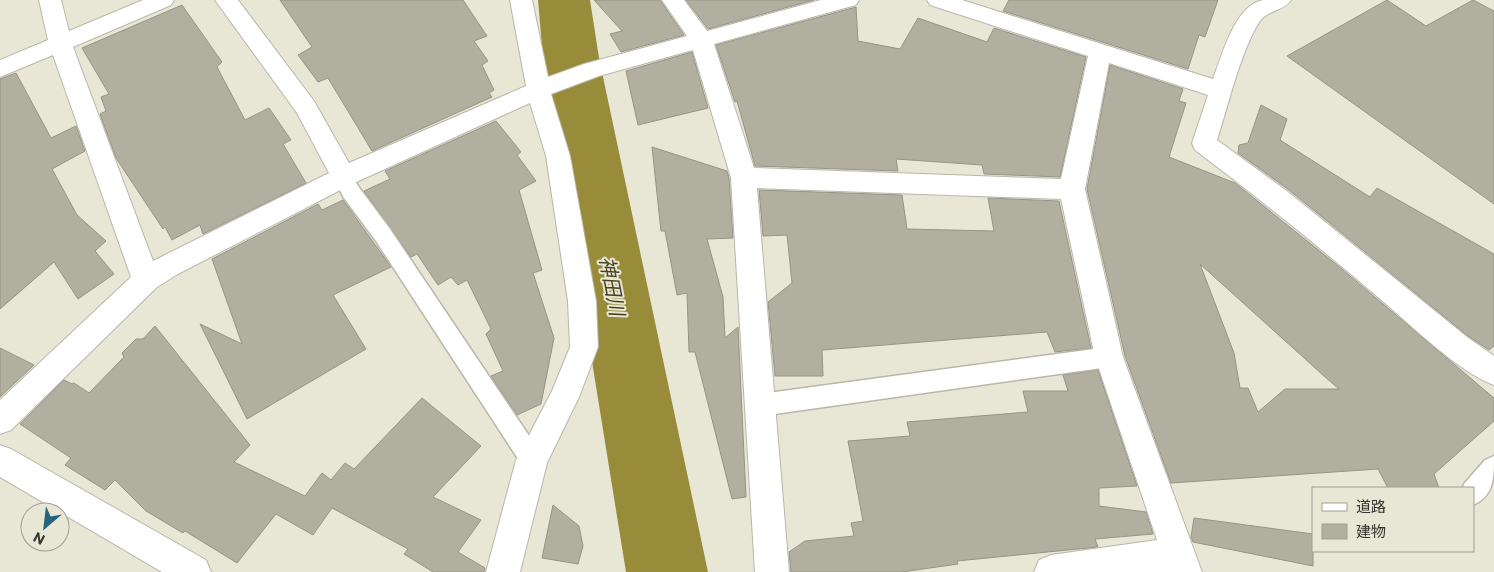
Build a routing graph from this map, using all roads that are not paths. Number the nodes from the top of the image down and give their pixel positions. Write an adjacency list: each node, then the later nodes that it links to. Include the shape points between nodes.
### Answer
1 (50, 0): 10 (street)
2 (163, 0): 10 (street)
3 (226, 0): 15 (street, via 296,90 336,158)
4 (521, 0): 13 (street)
5 (673, 0): 9 (street)
6 (848, 0): 9 (street)
7 (938, 0): 11 (street)
8 (1280, 0): 14 (street, via 1252,14)
9 (701, 39): 13 (street); 16 (street)
10 (60, 42): 12 (street); 18 (street)
11 (1100, 52): 14 (street); 17 (street)
12 (0, 69)
13 (544, 87): 15 (street); 24 (street, via 582,301 584,347 564,397)
14 (1220, 90): 20 (street, via 1204,143 1279,199 1457,346)
15 (343, 177): 18 (street); 24 (lane)
16 (744, 178): 17 (street); 21 (street)
17 (1072, 188): 19 (street)
18 (146, 280): 22 (street)
19 (1109, 357): 21 (lane); 27 (street)
20 (1494, 372)
21 (760, 405): 30 (street)
22 (0, 420)
23 (0, 460): 28 (street)
24 (532, 460): 29 (street)
25 (1494, 468): 26 (lane)
26 (1474, 492)
27 (1182, 563): 31 (street)
28 (194, 572)
29 (503, 572)
30 (772, 572)
31 (1052, 572)

